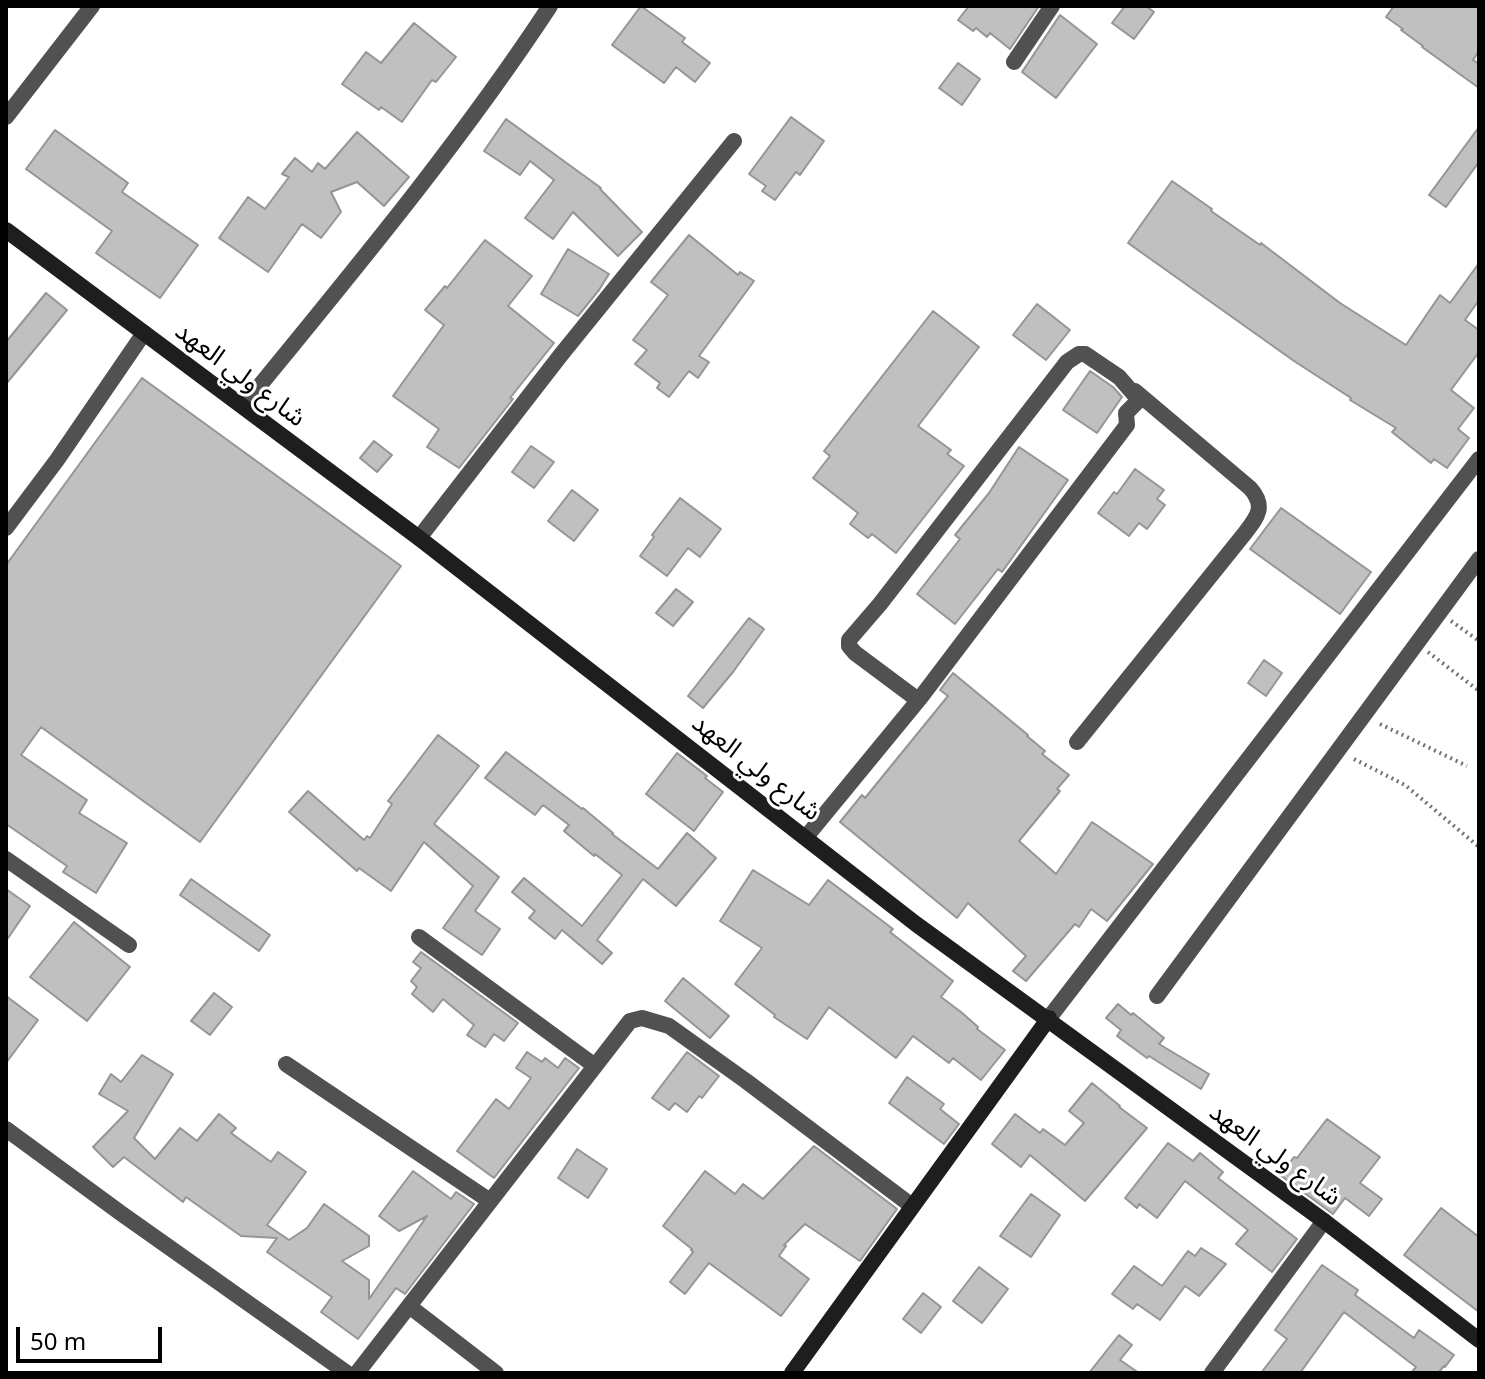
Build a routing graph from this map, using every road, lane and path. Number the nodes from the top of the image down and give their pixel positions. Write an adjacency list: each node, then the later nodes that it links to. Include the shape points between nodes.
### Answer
1 (92, 6): 5 (street)
2 (550, 6): 10 (street, via 440,159)
3 (1052, 6): 4 (street)
4 (1014, 62)
5 (6, 117)
6 (734, 141): 13 (street)
7 (6, 230): 8 (main road, شارع ولي العهد)
8 (144, 333): 10 (main road, شارع ولي العهد); 12 (street)
9 (1119, 377): 19 (street, via 1139,400 1126,413 1127,425); 19 (street, via 1085,354 1067,362 849,640 855,653); 21 (street, via 1250,488 1259,507 1245,533)
10 (243, 406): 13 (main road, شارع ولي العهد)
11 (1476, 470): 30 (street)
12 (6, 528)
13 (419, 538): 24 (main road, شارع ولي العهد)
14 (1479, 559): 15 (street)
15 (1440, 612): 16 (path); 17 (street)
16 (1479, 641)
17 (1417, 643): 18 (path); 20 (street)
18 (1479, 691)
19 (918, 700): 24 (street)
20 (1363, 716): 22 (street); 23 (path)
21 (1077, 742)
22 (1338, 750): 25 (path, via 1405,785); 29 (street)
23 (1467, 766)
24 (806, 837): 30 (main road, شارع ولي العهد, via 916,924)
25 (1479, 847)
26 (6, 859): 28 (street)
27 (419, 937): 32 (street)
28 (129, 945)
29 (1157, 996)
30 (1049, 1018): 35 (main road); 36 (main road, شارع ولي العهد)
31 (286, 1064): 34 (street)
32 (595, 1066): 34 (street); 35 (street, via 630,1021 642,1018 669,1026)
33 (6, 1129): 39 (street)
34 (490, 1201): 37 (street)
35 (912, 1206): 42 (main road)
36 (1324, 1221): 38 (main road, شارع ولي العهد); 43 (street)
37 (409, 1306): 40 (street); 41 (street)
38 (1479, 1340)
39 (347, 1373)
40 (357, 1373)
41 (496, 1373)
42 (792, 1373)
43 (1212, 1373)

